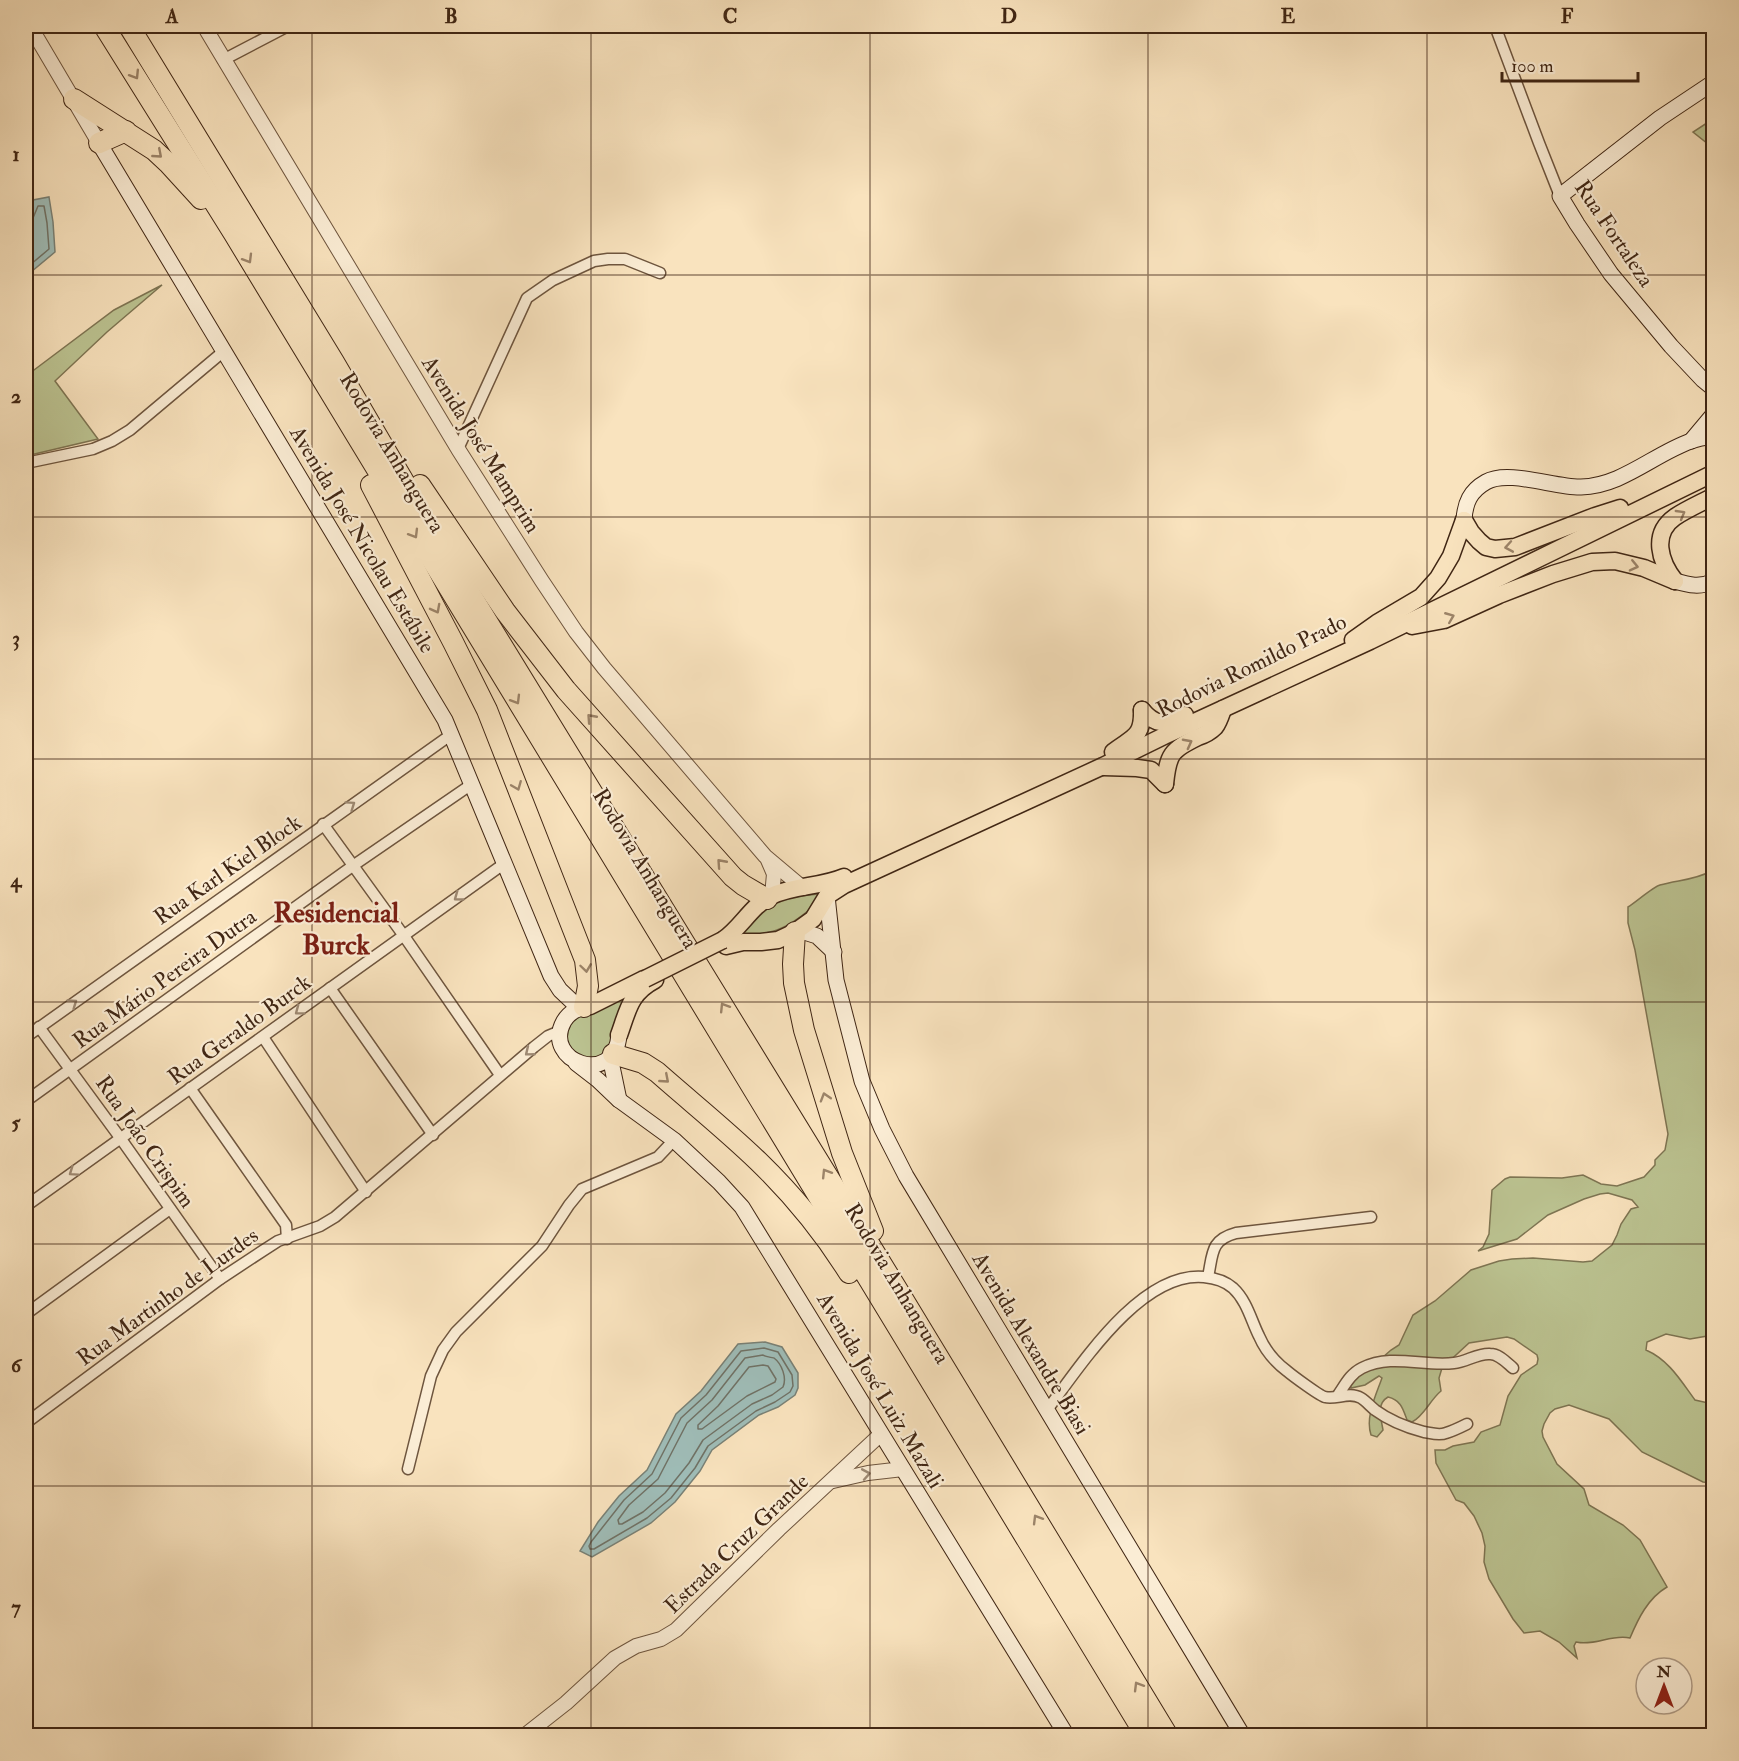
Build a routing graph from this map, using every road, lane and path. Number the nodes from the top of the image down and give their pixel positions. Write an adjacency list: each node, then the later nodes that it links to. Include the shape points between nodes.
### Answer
1 (29, 26): 9 (street)
2 (104, 26): 13 (highway, Rodovia Anhanguera, one-way to 13)
3 (129, 26): 16 (highway, Rodovia Anhanguera)
4 (204, 26): 7 (street, Avenida José Mamprim)
5 (288, 26): 7 (street)
6 (1495, 26): 12 (street, Rua Fortaleza)
7 (223, 60): 22 (street, Avenida José Mamprim)
8 (1713, 82): 12 (main road)
9 (74, 99): 10 (highway); 11 (street)
10 (126, 131): 11 (highway); 13 (highway, one-way to 13, via 169,164)
11 (99, 143): 15 (main road, Avenida José Nicolau Estábile)
12 (1560, 196): 18 (main road, Rua Fortaleza, via 1611,274)
13 (234, 234): 17 (highway, Rodovia Anhanguera, one-way to 17)
14 (660, 273): 22 (street, via 625,259 594,261 553,280 527,298)
15 (224, 351): 23 (street, via 112,441 93,449); 34 (main road, Avenida José Nicolau Estábile)
16 (334, 362): 43 (highway, one-way to 16, via 733,877 566,690 505,611); 74 (highway, Rodovia Anhanguera, one-way to 16, via 455,569)
17 (315, 369): 51 (highway, one-way to 51, via 487,710 585,960 588,986); 85 (highway, Rodovia Anhanguera, one-way to 85)
18 (1708, 385): 19 (main road, Rua Fortaleza)
19 (1713, 415): 21 (main road)
20 (1713, 436): 21 (main road)
21 (1691, 441): 28 (main road, via 1606,483 1581,487 1509,477 1487,481 1468,499)
22 (458, 449): 38 (street, Avenida José Mamprim, via 590,650)
23 (26, 463)
24 (1713, 467): 27 (main road, Rodovia Romildo Prado)
25 (1713, 472): 31 (main road, Rodovia Romildo Prado)
26 (1713, 496): 29 (main road, one-way to 26, via 1662,561 1661,537 1674,518)
27 (1644, 501): 28 (main road, one-way to 28, via 1515,547 1486,546); 32 (main road, Rodovia Romildo Prado)
28 (1464, 520): 32 (main road, via 1438,578 1421,597)
29 (1675, 581): 30 (main road, via 1700,586); 31 (main road, one-way to 29, via 1444,620 1552,574 1593,562 1615,561)
30 (1713, 581)
31 (1393, 629): 33 (main road, Rodovia Romildo Prado)
32 (1349, 642): 33 (main road, Rodovia Romildo Prado)
33 (1222, 707): 35 (main road, Rodovia Romildo Prado); 35 (main road, via 1194,711 1159,723 1142,710 1143,724 1138,734); 35 (main road, one-way to 33, via 1151,770 1165,784 1173,752 1215,726)
34 (452, 734): 36 (main road, Avenida José Nicolau Estábile); 37 (street, Rua Karl Kiel Block, one-way to 34)
35 (1103, 764): 41 (main road, Rodovia Romildo Prado, via 840,879); 42 (main road, Rodovia Romildo Prado)
36 (472, 784): 39 (main road, Avenida José Nicolau Estábile); 40 (street, Rua Mário Pereira Dutra)
37 (324, 824): 40 (street); 52 (street, Rua Karl Kiel Block, one-way to 37)
38 (765, 856): 41 (street, Avenida José Mamprim); 43 (street, Avenida José Mamprim, via 774,874)
39 (505, 863): 45 (street, Rua Geraldo Burck, one-way to 45); 48 (main road, Avenida José Nicolau Estábile)
40 (354, 866): 45 (street); 59 (street, Rua Mário Pereira Dutra)
41 (803, 888): 43 (main road, Rodovia Romildo Prado)
42 (827, 896): 44 (main road, via 813,919); 47 (main road, Avenida Alexandre Biasi)
43 (770, 897): 46 (main road)
44 (797, 931): 46 (main road, via 778,940); 47 (main road, via 817,936); 74 (highway, one-way to 44, via 842,1153 804,1030 794,982)
45 (404, 936): 50 (street, Rua Geraldo Burck); 60 (street)
46 (724, 943): 49 (main road)
47 (834, 952): 78 (main road, Avenida Alexandre Biasi, via 836,980 862,1081 882,1130)
48 (551, 976): 51 (main road, Avenida José Nicolau Estábile, via 560,990); 53 (main road, Avenida José Nicolau Estábile)
49 (650, 979): 51 (main road); 54 (main road, via 631,1001)
50 (330, 988): 56 (street, Rua Geraldo Burck, one-way to 56); 64 (street)
51 (584, 1007): 53 (main road, via 566,1018)
52 (39, 1028): 55 (street, Rua Karl Kiel Block); 59 (street, Rua João Crispim)
53 (561, 1028): 58 (main road, Avenida José Nicolau Estábile, via 563,1049); 60 (street, Rua Martinho de Lurdes, one-way to 60)
54 (619, 1035): 57 (main road)
55 (26, 1037)
56 (263, 1037): 61 (street, Rua Geraldo Burck); 67 (street)
57 (611, 1056): 58 (main road, via 594,1065); 62 (main road); 85 (highway, one-way to 85, via 643,1063 657,1072 759,1162 806,1214 837,1253 947,1433)
58 (576, 1063): 62 (main road, Avenida José Luiz Mazali)
59 (70, 1069): 63 (street, Rua Mário Pereira Dutra); 65 (street, Rua João Crispim)
60 (500, 1075): 64 (street, Rua Martinho de Lurdes)
61 (190, 1088): 65 (street, Rua Geraldo Burck); 71 (street, via 286,1225)
62 (619, 1100): 66 (main road, Avenida José Luiz Mazali)
63 (26, 1101)
64 (433, 1135): 67 (street, Rua Martinho de Lurdes)
65 (121, 1138): 68 (street, Rua Geraldo Burck, one-way to 68); 69 (street, Rua João Crispim)
66 (674, 1140): 81 (main road, Avenida José Luiz Mazali, via 742,1207); 82 (street, via 658,1157 575,1195 542,1246 456,1332 431,1376)
67 (366, 1192): 71 (street, Rua Martinho de Lurdes, via 320,1226)
68 (26, 1206)
69 (170, 1209): 73 (street, Rua João Crispim); 75 (street)
70 (1371, 1217): 72 (street, via 1225,1236 1214,1249)
71 (287, 1239): 73 (street, Rua Martinho de Lurdes)
72 (1208, 1277): 77 (street, via 1223,1281 1241,1296 1259,1337 1286,1371 1326,1398); 78 (street, via 1173,1281 1150,1294 1099,1342)
73 (220, 1280): 79 (street, Rua Martinho de Lurdes)
74 (897, 1289): 89 (highway, Rodovia Anhanguera, one-way to 74)
75 (26, 1314)
76 (1513, 1368): 77 (street, via 1491,1354 1455,1364 1378,1362 1350,1376)
77 (1338, 1395): 80 (street, via 1359,1397 1405,1427 1438,1434)
78 (1047, 1410): 90 (main road, Avenida Alexandre Biasi)
79 (26, 1423)
80 (1467, 1424)
81 (881, 1434): 83 (main road, Avenida José Luiz Mazali); 84 (street, Estrada Cruz Grande)
82 (408, 1469)
83 (903, 1469): 84 (street, Estrada Cruz Grande, one-way to 83); 87 (main road, Avenida José Luiz Mazali)
84 (831, 1481): 86 (street, Estrada Cruz Grande, via 676,1630 615,1658)
85 (1020, 1530): 88 (highway, Rodovia Anhanguera)
86 (524, 1736)
87 (1067, 1736)
88 (1146, 1736)
89 (1168, 1736)
90 (1243, 1736)

